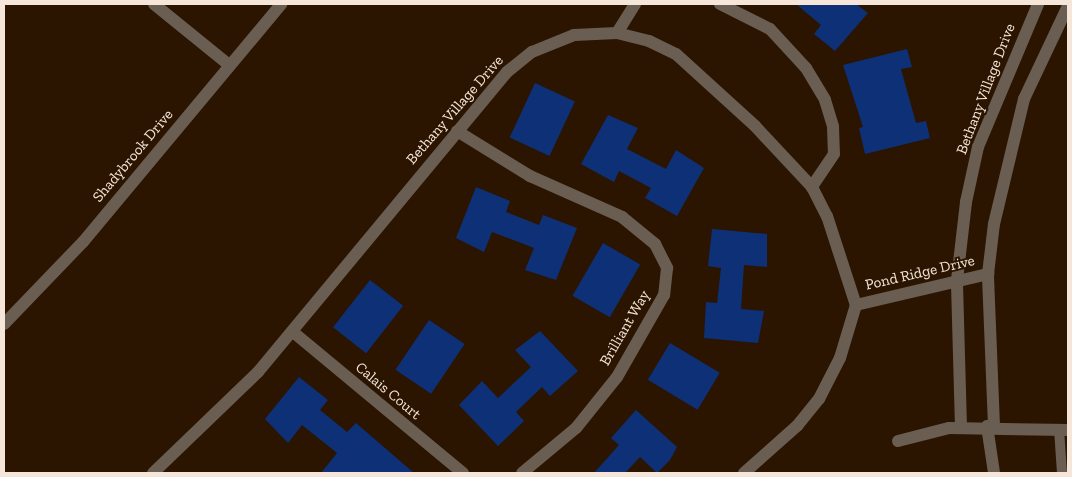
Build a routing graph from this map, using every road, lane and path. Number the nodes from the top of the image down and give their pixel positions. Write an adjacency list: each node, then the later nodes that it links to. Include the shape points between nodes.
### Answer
1 (154, 4): 8 (street)
2 (281, 4): 8 (street, Shadybrook Drive)
3 (635, 4): 7 (street)
4 (720, 4): 10 (street, via 770,29 806,68 825,100 834,126 834,154)
5 (1038, 4): 12 (street, Bethany Village Drive, via 978,147)
6 (1068, 6): 11 (street, via 1024,99 994,224)
7 (617, 33): 9 (street, Bethany Village Drive, via 574,35 532,52 507,72); 10 (street, Bethany Village Drive, via 676,54 755,126)
8 (229, 65): 14 (street, Shadybrook Drive, via 83,242)
9 (457, 130): 15 (street, Bethany Village Drive); 22 (street, Brilliant Way, via 530,176 622,217 655,244 667,268 664,295 617,377 576,428)
10 (812, 187): 13 (street, Bethany Village Drive, via 827,216)
11 (988, 274): 12 (street, Pond Ridge Drive); 16 (street)
12 (957, 280): 13 (street, Pond Ridge Drive); 17 (street, Bethany Village Drive)
13 (856, 305): 23 (street, Pond Ridge Drive, via 840,358 819,399 797,426)
14 (4, 324)
15 (293, 332): 20 (street, Bethany Village Drive, via 233,399); 21 (street, Calais Court)
16 (990, 426): 17 (street); 18 (street); 24 (street)
17 (961, 427): 19 (street)
18 (1064, 430): 25 (lane)
19 (898, 441)
20 (153, 473)
21 (463, 473)
22 (522, 473)
23 (744, 473)
24 (994, 473)
25 (1062, 473)

